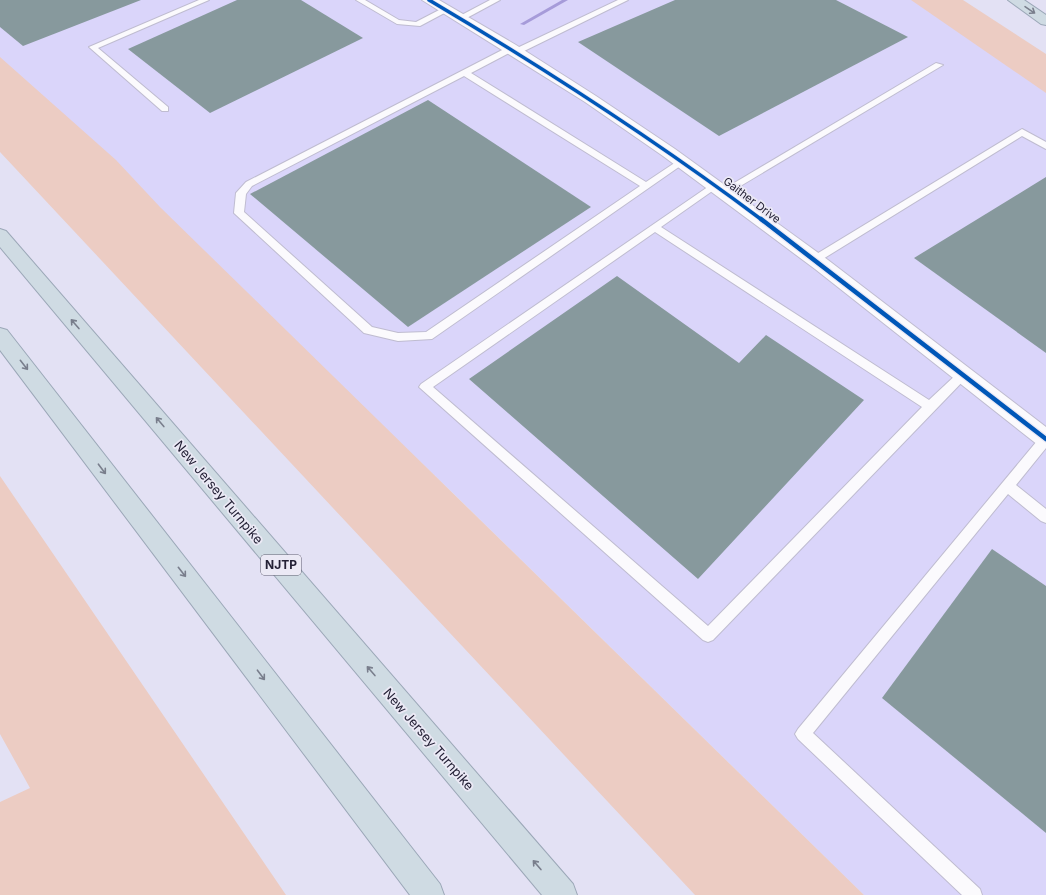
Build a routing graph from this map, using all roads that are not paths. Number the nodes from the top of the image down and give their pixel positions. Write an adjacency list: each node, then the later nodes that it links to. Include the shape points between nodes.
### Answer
1 (205, 0): 12 (lane, via 93,48)
2 (360, 0): 7 (lane, via 397,22 417,24)
3 (429, 0): 7 (street, Gaither Drive)
4 (496, 0): 7 (lane)
5 (624, 0): 9 (lane)
6 (1015, 0): 8 (highway, one-way to 8)
7 (453, 14): 9 (street, Gaither Drive)
8 (1046, 21)
9 (513, 51): 11 (lane); 14 (street, Gaither Drive)
10 (939, 65): 16 (lane)
11 (465, 73): 15 (lane); 15 (lane, via 249,184 241,193 239,213 368,330 404,339 428,336)
12 (165, 109)
13 (1046, 146): 19 (lane, via 1022,132)
14 (682, 162): 15 (lane); 16 (street, Gaither Drive)
15 (646, 186)
16 (720, 188): 17 (lane); 19 (street, Gaither Drive)
17 (656, 228): 22 (lane); 22 (lane, via 425,387 708,636)
18 (0, 235): 27 (highway, New Jersey Turnpike / NJTP, one-way to 18)
19 (814, 260): 21 (street, Gaither Drive)
20 (0, 334): 26 (highway, one-way to 26)
21 (963, 375): 22 (lane); 23 (street, Gaither Drive)
22 (930, 406)
23 (1046, 439): 24 (lane)
24 (1008, 486): 25 (lane); 28 (lane, via 803,734)
25 (1046, 517)
26 (429, 895)
27 (562, 895)
28 (974, 895)

